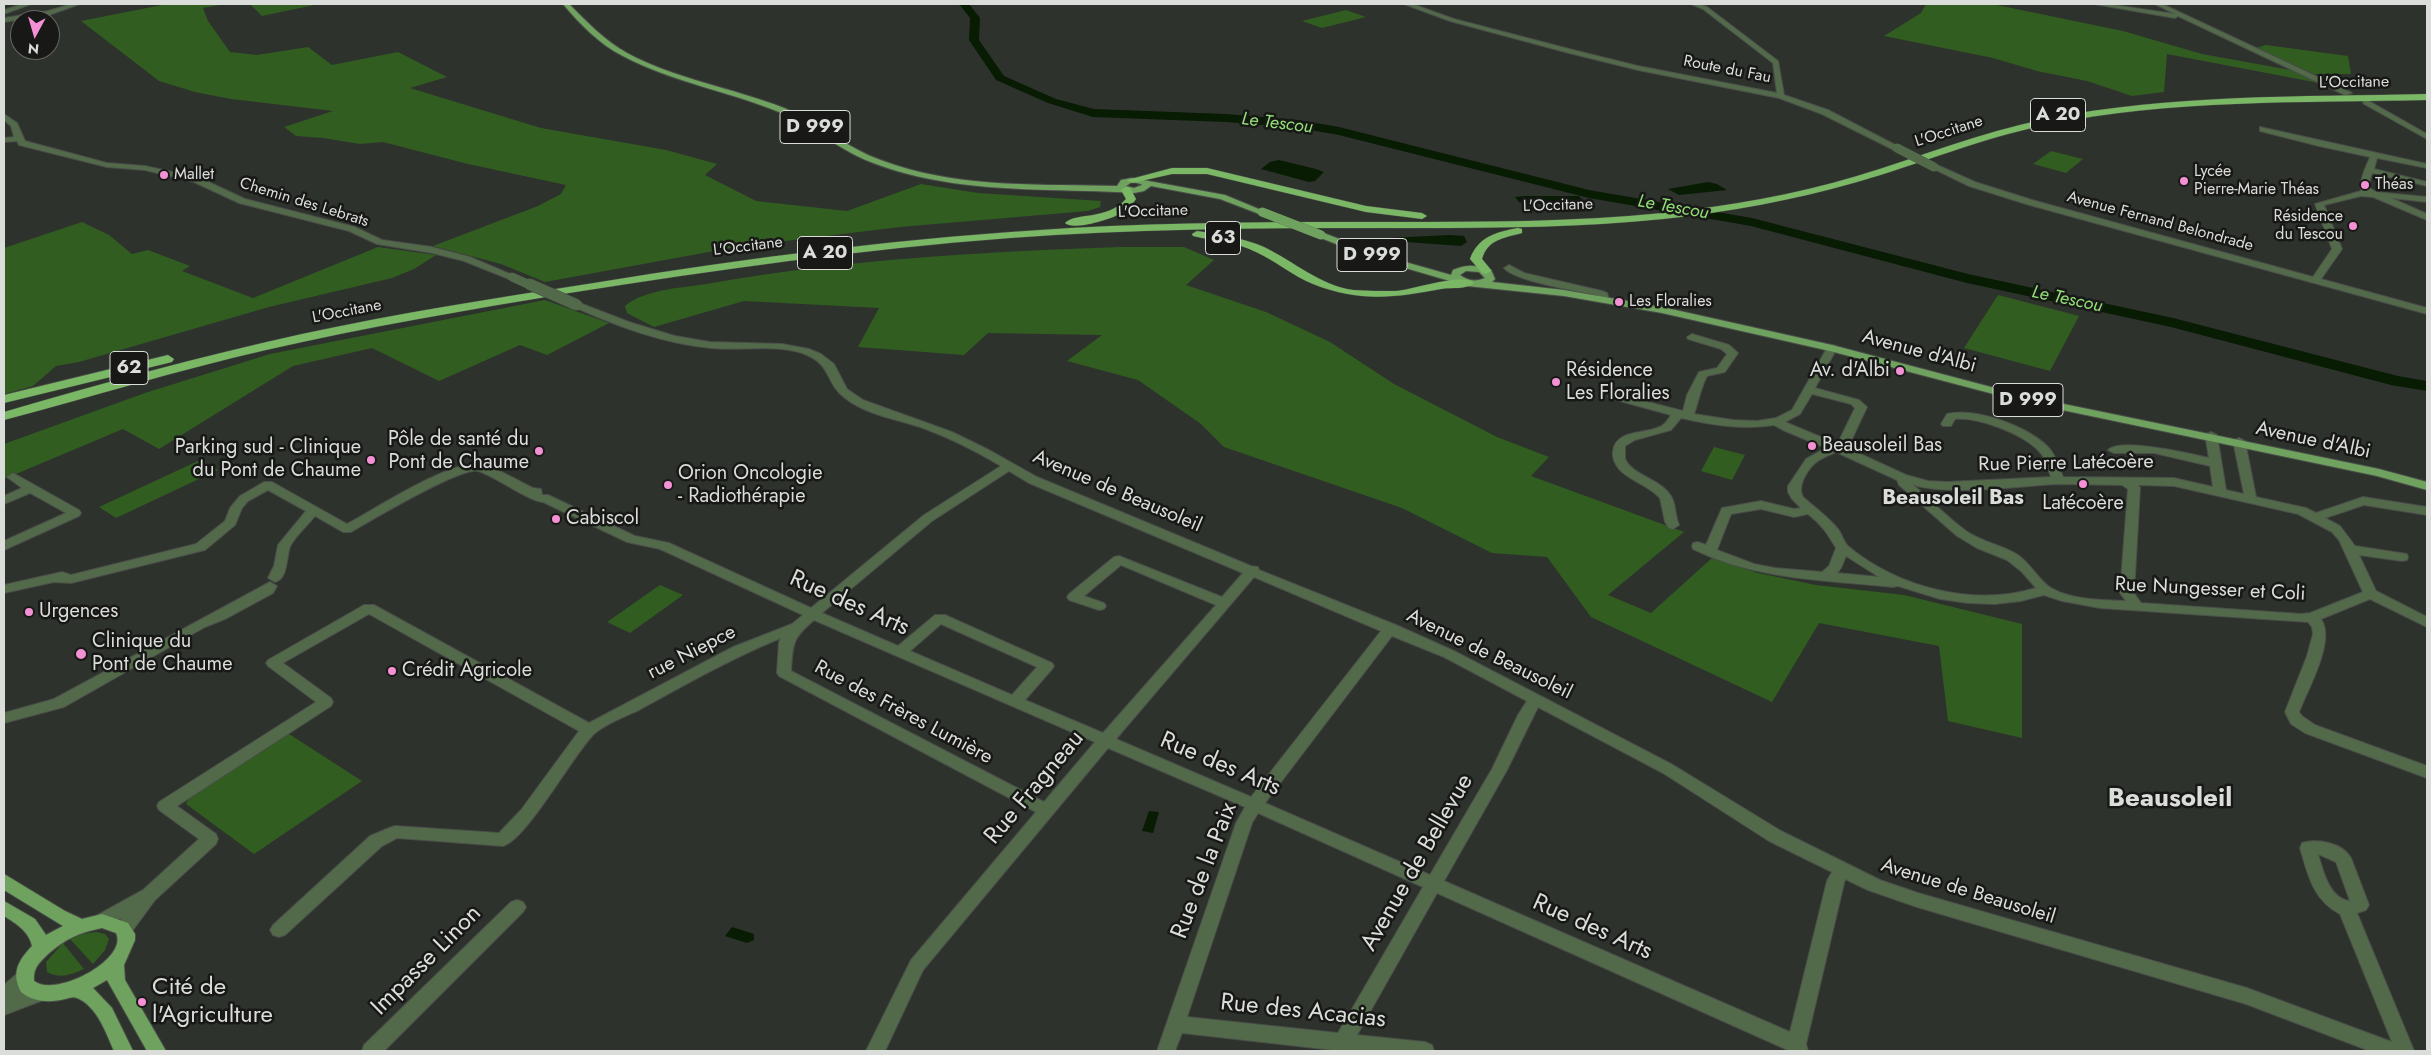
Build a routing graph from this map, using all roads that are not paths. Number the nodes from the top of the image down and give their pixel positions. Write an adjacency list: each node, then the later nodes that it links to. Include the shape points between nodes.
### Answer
1 (28, 4): 8 (street)
2 (78, 4): 10 (street, via 49,13)
3 (566, 4): 24 (main road, D 999, via 596,35 624,54 656,68 782,110 858,153 892,168 983,184 1032,187)
4 (1409, 4): 12 (street, Route du Fau, via 1452,20 1571,52)
5 (1694, 4): 12 (street, via 1705,8 1776,62)
6 (2097, 4): 9 (street)
7 (2158, 4): 9 (street)
8 (4, 12)
9 (2185, 18): 11 (street)
10 (4, 20)
11 (2348, 93)
12 (1781, 96): 27 (street, Route du Fau, bridge, via 1825,112 1972,184)
13 (2427, 96): 28 (highway, L'Occitane / A 20, via 2202,99 2093,109 1994,129 1816,184); 28 (highway, L'Occitane / A 20, via 2196,103 2078,116 2002,133 1825,188 1715,210)
14 (2367, 102): 17 (street)
15 (4, 116): 18 (street, via 14,125)
16 (2263, 129): 20 (street)
17 (2427, 138)
18 (19, 139): 19 (street); 41 (street, Chemin des Lebrats, bridge, via 22,143 108,165 145,168 197,180 242,201 352,229 380,242 467,259)
19 (4, 140)
20 (2374, 156): 21 (street); 22 (street)
21 (2427, 166)
22 (2368, 170): 23 (street); 25 (street, via 2364,187)
23 (2427, 184)
24 (1126, 185): 30 (highway, via 1164,172 1196,170 1393,213); 31 (highway, via 1131,196 1129,203 1099,218); 34 (main road, D 999, bridge, via 1182,189 1222,197 1381,258)
25 (2370, 193): 26 (street); 29 (street); 36 (street, via 2357,193 2319,204 2337,249)
26 (2427, 199)
27 (2029, 202): 36 (street, Avenue Fernand Belondrade)
28 (1643, 215): 30 (highway, L'Occitane / A 20); 31 (highway, L'Occitane / A 20, via 1544,224 1182,227); 35 (highway, via 1499,235 1485,242 1478,252 1477,262)
29 (2427, 217)
30 (1540, 219): 31 (highway, L'Occitane / A 20, via 1182,222)
31 (966, 236): 37 (highway, 63, via 1191,233 1227,238 1259,249 1316,281 1351,293 1388,295); 44 (highway, L'Occitane / A 20, via 829,247 669,268 426,308); 46 (highway, L'Occitane / A 20, via 671,273 393,320)
32 (1509, 268): 40 (street, via 1521,275 1599,293 1604,295)
33 (1461, 269): 34 (main road, D 999); 35 (main road); 37 (main road, via 1455,274)
34 (1424, 270): 37 (main road, D 999)
35 (1487, 272): 38 (main road, via 1490,280); 39 (main road, Avenue d'Albi / D 999)
36 (2315, 280): 42 (street, Avenue Fernand Belondrade)
37 (1463, 281): 38 (main road, Avenue d'Albi)
38 (1481, 283): 39 (main road, Avenue d'Albi / D 999)
39 (1517, 286): 40 (main road, Avenue d'Albi / D 999)
40 (1604, 299): 45 (main road, Avenue d'Albi / D 999)
41 (576, 305): 63 (street, Avenue de Beausoleil, via 631,328 693,342 788,348 817,355 827,360 838,386 850,397 938,430)
42 (2427, 310)
43 (1692, 337): 51 (street, via 1725,347 1733,353 1721,370 1703,374 1692,395 1692,403)
44 (256, 342): 49 (highway, 62, via 196,352); 50 (highway, L'Occitane / A 20, via 161,365)
45 (1832, 348): 47 (street); 58 (main road, Avenue d'Albi / D 999, via 2024,399)
46 (210, 359): 52 (highway, L'Occitane / A 20); 53 (highway, 62)
47 (1809, 390): 54 (street, via 1796,412); 60 (street, via 1855,402 1861,407 1844,443)
48 (1613, 396): 51 (street)
49 (4, 400)
50 (4, 410)
51 (1683, 413): 54 (street, via 1740,426); 79 (street, via 1667,427 1624,442 1618,455 1624,466 1656,487 1666,498)
52 (4, 416)
53 (4, 422)
54 (1776, 422): 60 (street, Rue Pierre Latécoère)
55 (1947, 424): 57 (street, via 1951,416 1965,415)
56 (2040, 431): 57 (street)
57 (2027, 436): 66 (street, via 2046,451)
58 (2211, 437): 59 (main road, Avenue d'Albi / D 999); 62 (street)
59 (2239, 443): 69 (main road, Avenue d'Albi / D 999); 74 (street)
60 (1837, 448): 65 (street, Rue Pierre Latécoère); 75 (street, via 1810,461 1794,486 1798,499)
61 (2114, 450): 62 (street, via 2154,450)
62 (2214, 463): 71 (street)
63 (1009, 466): 86 (street, Avenue de Beausoleil, via 1033,480); 95 (street, rue Niepce, via 939,509)
64 (14, 477): 70 (street)
65 (1902, 478): 68 (street, Rue Pierre Latécoère); 72 (street)
66 (2058, 480): 67 (street, Rue Pierre Latécoère); 68 (street, Rue Pierre Latécoère)
67 (2126, 482): 71 (street, Rue Pierre Latécoère, via 2174,482); 94 (street, via 2134,488 2127,593)
68 (1936, 486): 72 (street, via 1936,490)
69 (2427, 486)
70 (31, 488): 73 (street); 80 (street, via 75,513)
71 (2220, 493): 74 (street, Rue Pierre Latécoère)
72 (1916, 494): 90 (street, via 1971,540 2012,557)
73 (4, 500)
74 (2251, 500): 78 (street, Rue Pierre Latécoère, via 2277,504)
75 (1810, 510): 82 (street, via 1835,533); 84 (street, via 1794,513 1761,505 1726,510)
76 (313, 511): 89 (street, via 268,485 244,498 233,509 232,522 200,547 72,579 54,578); 95 (street, Rue des Arts, via 347,529 451,473 480,468 623,536 664,546); 103 (street, via 284,545 280,566 268,590 59,703)
77 (2427, 511): 78 (street, via 2363,501)
78 (2317, 517): 83 (street, Rue Pierre Latécoère, via 2336,529)
79 (1673, 525)
80 (4, 546)
81 (1698, 546): 84 (street)
82 (1842, 548): 87 (street, via 1836,568); 88 (street, via 1874,570)
83 (2352, 550): 85 (street); 91 (street, Rue Pierre Latécoère)
84 (1710, 552): 87 (street, via 1751,567)
85 (2402, 557)
86 (1253, 570): 92 (street, Rue Fragneau); 99 (street, Avenue de Beausoleil)
87 (1825, 576): 88 (street)
88 (1901, 583): 90 (street, via 1932,593 1986,600 2015,600)
89 (4, 589)
90 (2045, 590): 94 (street, Rue Nungesser et Coli, via 2062,597 2100,604)
91 (2371, 594): 96 (street, Rue Nungesser et Coli); 97 (street)
92 (1224, 603): 93 (street, via 1119,560 1074,597); 105 (street, Rue Fragneau)
93 (1099, 606)
94 (2137, 606): 96 (street, Rue Nungesser et Coli)
95 (812, 614): 98 (street, rue Niepce); 100 (street, Rue des Arts)
96 (2312, 617): 106 (street, via 2319,627 2319,636 2292,712 2296,720 2310,729)
97 (2427, 623)
98 (797, 627): 104 (street, rue Niepce, via 738,650); 108 (street, Rue des Frères Lumière, via 786,642 784,672)
99 (1391, 628): 101 (street, Avenue de Beausoleil); 107 (street, Rue de la Paix)
100 (900, 652): 102 (street, Rue des Arts); 102 (street, via 940,618 1047,666)
101 (1536, 699): 109 (street, Avenue de Beausoleil, via 1668,769 1775,836); 111 (street, Avenue de Bellevue)
102 (1014, 702): 105 (street, Rue des Arts)
103 (4, 718)
104 (589, 730): 112 (street, via 369,608 273,663 326,702 165,806 210,839); 119 (street, via 527,814 503,840 395,832 376,841)
105 (1104, 742): 107 (street, Rue des Arts); 108 (street, Rue Fragneau)
106 (2427, 772)
107 (1254, 805): 111 (street, Rue des Arts); 127 (street, Rue de la Paix, via 1244,823)
108 (1047, 811): 133 (street, Rue Fragneau, via 917,965)
109 (1842, 870): 129 (street, via 1835,881); 136 (street, Avenue de Beausoleil, via 1917,900 2247,996)
110 (4, 881): 117 (main road)
111 (1434, 884): 128 (street, Avenue de Bellevue); 129 (street, Rue des Arts)
112 (149, 895): 116 (street); 118 (street)
113 (517, 907): 132 (street, Impasse Linon)
114 (4, 908): 120 (main road, via 31,926 38,934)
115 (2347, 909): 137 (street)
116 (102, 921): 117 (main road); 118 (main road, via 114,922)
117 (81, 926): 120 (main road, via 64,933)
118 (124, 929): 121 (main road, via 127,942)
119 (278, 930)
120 (41, 950): 122 (main road, via 31,961)
121 (116, 961): 123 (main road, via 94,979); 131 (main road, via 117,982)
122 (25, 978): 124 (main road, via 29,989); 125 (street)
123 (74, 988): 124 (main road); 130 (main road, via 97,1000)
124 (40, 993): 126 (street)
125 (4, 996)
126 (4, 1007)
127 (1175, 1024): 128 (street, Rue des Acacias); 134 (street, Rue de la Paix)
128 (1343, 1046): 135 (street, Rue des Acacias)
129 (1798, 1048)
130 (124, 1051)
131 (157, 1051)
132 (371, 1051)
133 (875, 1051)
134 (1166, 1051)
135 (1425, 1051)
136 (2392, 1051)
137 (2404, 1051)

